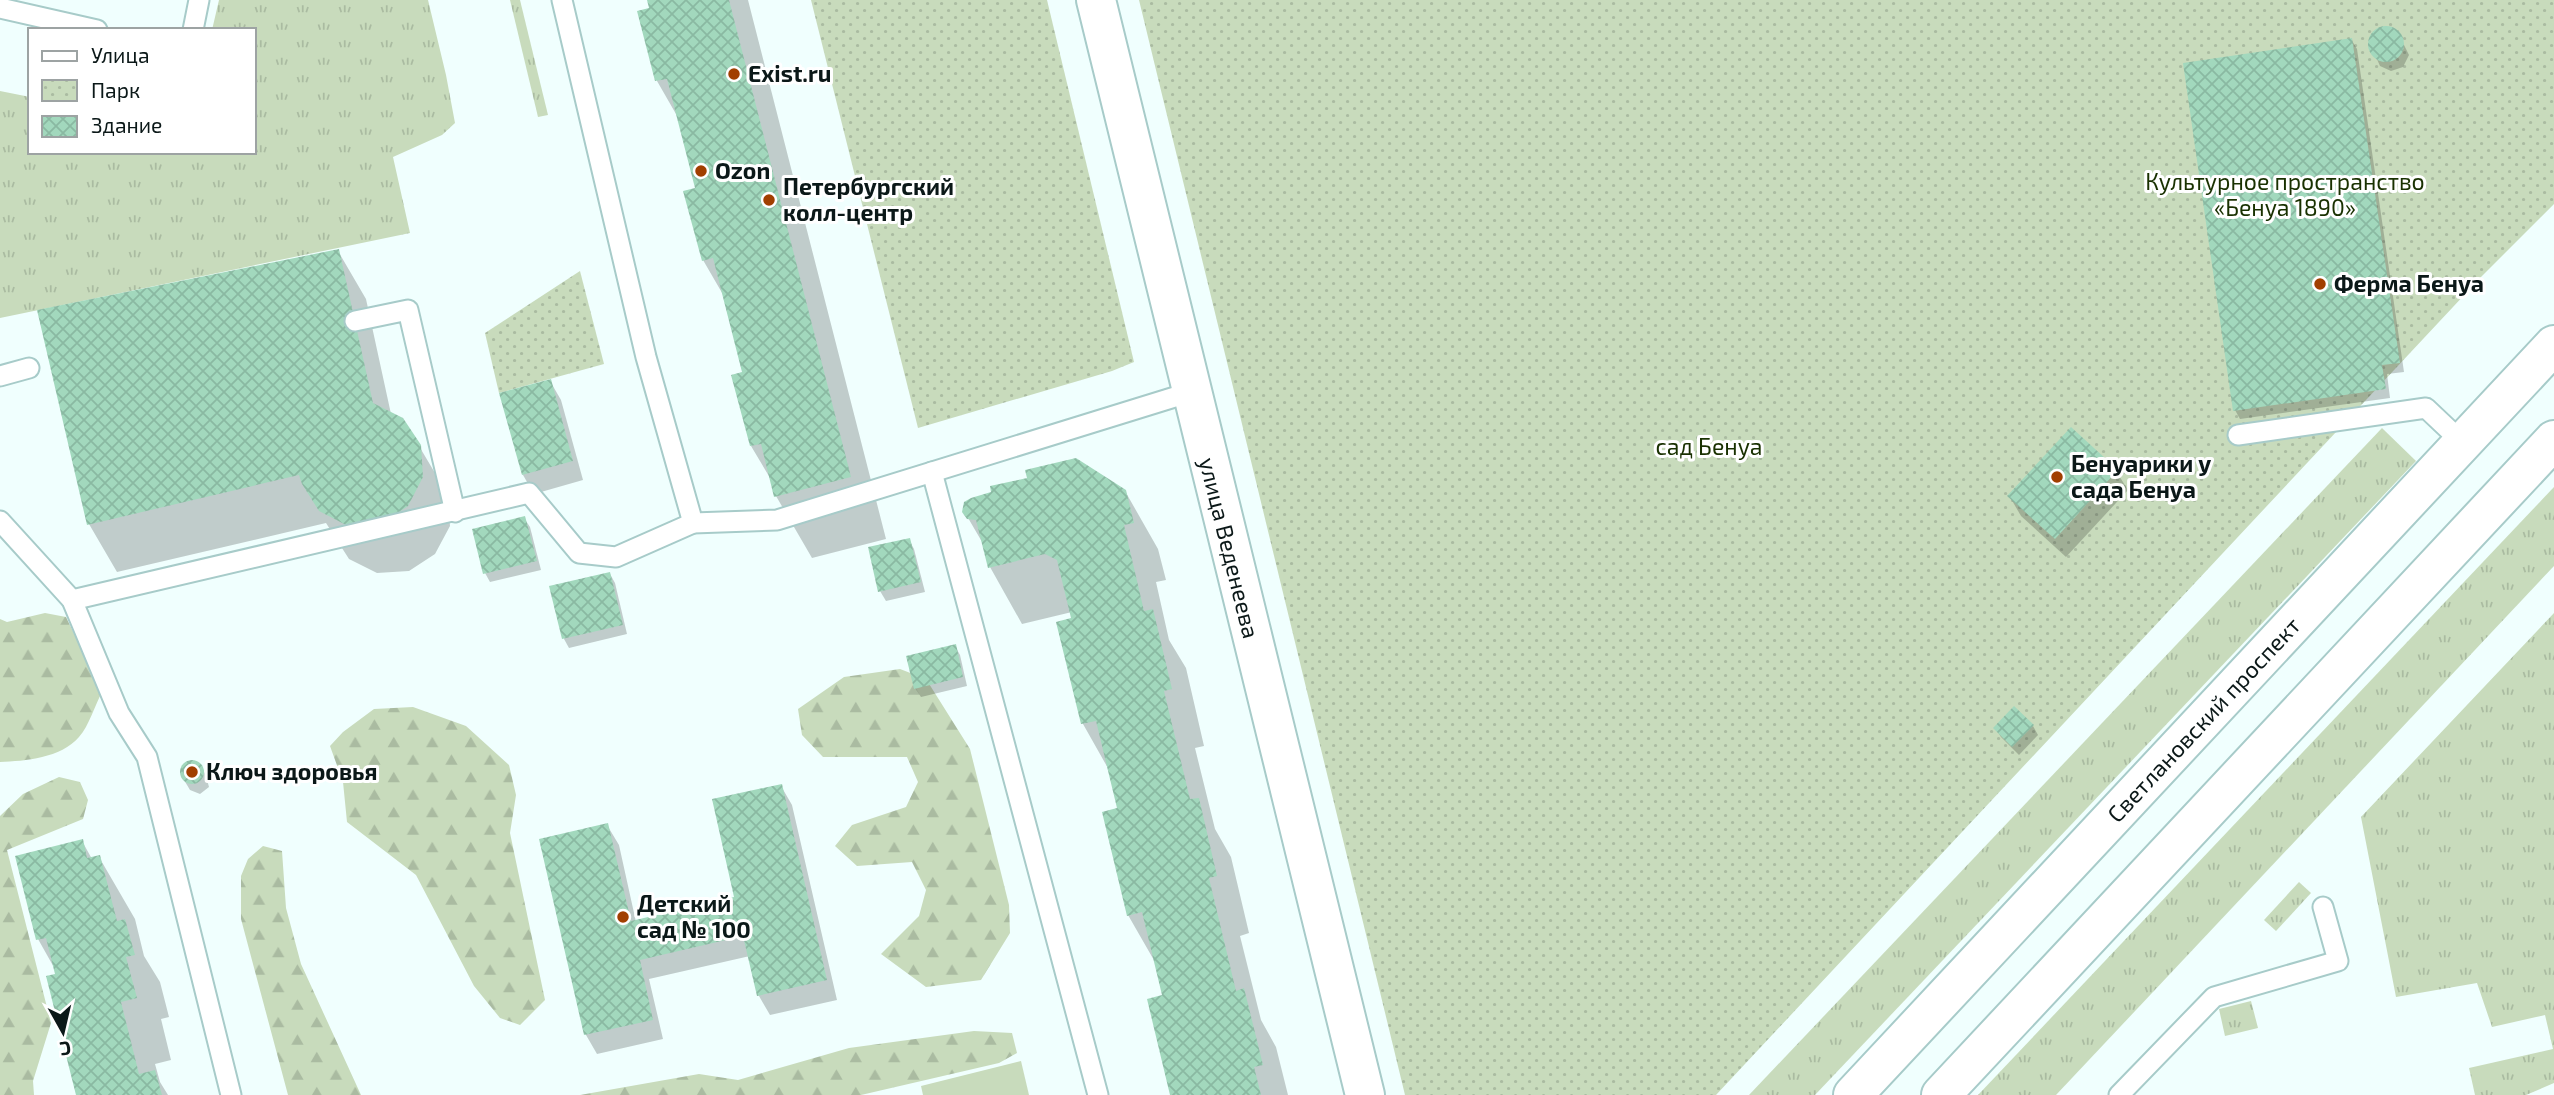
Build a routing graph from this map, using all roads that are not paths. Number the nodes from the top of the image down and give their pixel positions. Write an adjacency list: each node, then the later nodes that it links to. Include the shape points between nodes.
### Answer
1 (199, 0): 6 (lane)
2 (562, 0): 18 (lane, via 646,357)
3 (1096, 0): 11 (main road, улица Веденеева)
4 (0, 8): 5 (lane)
5 (88, 28)
6 (192, 28)
7 (355, 321): 16 (lane, via 408,310)
8 (2554, 345): 14 (main road, Светлановский проспект)
9 (29, 368): 10 (lane)
10 (0, 376)
11 (1191, 392): 15 (lane); 23 (main road, улица Веденеева)
12 (2238, 435): 14 (lane, via 2426,408)
13 (2554, 440): 25 (main road)
14 (2463, 443): 24 (main road, Светлановский проспект)
15 (932, 472): 18 (lane, via 777,520); 22 (lane)
16 (455, 512): 18 (lane, via 529,493 579,553 616,557); 19 (lane)
17 (0, 521): 19 (lane)
18 (692, 523)
19 (72, 600): 21 (lane, via 118,713 147,757)
20 (2323, 907): 26 (lane, via 2338,961 2214,996)
21 (230, 1095)
22 (1098, 1095)
23 (1365, 1095)
24 (1853, 1095)
25 (1941, 1095)
26 (2119, 1095)

